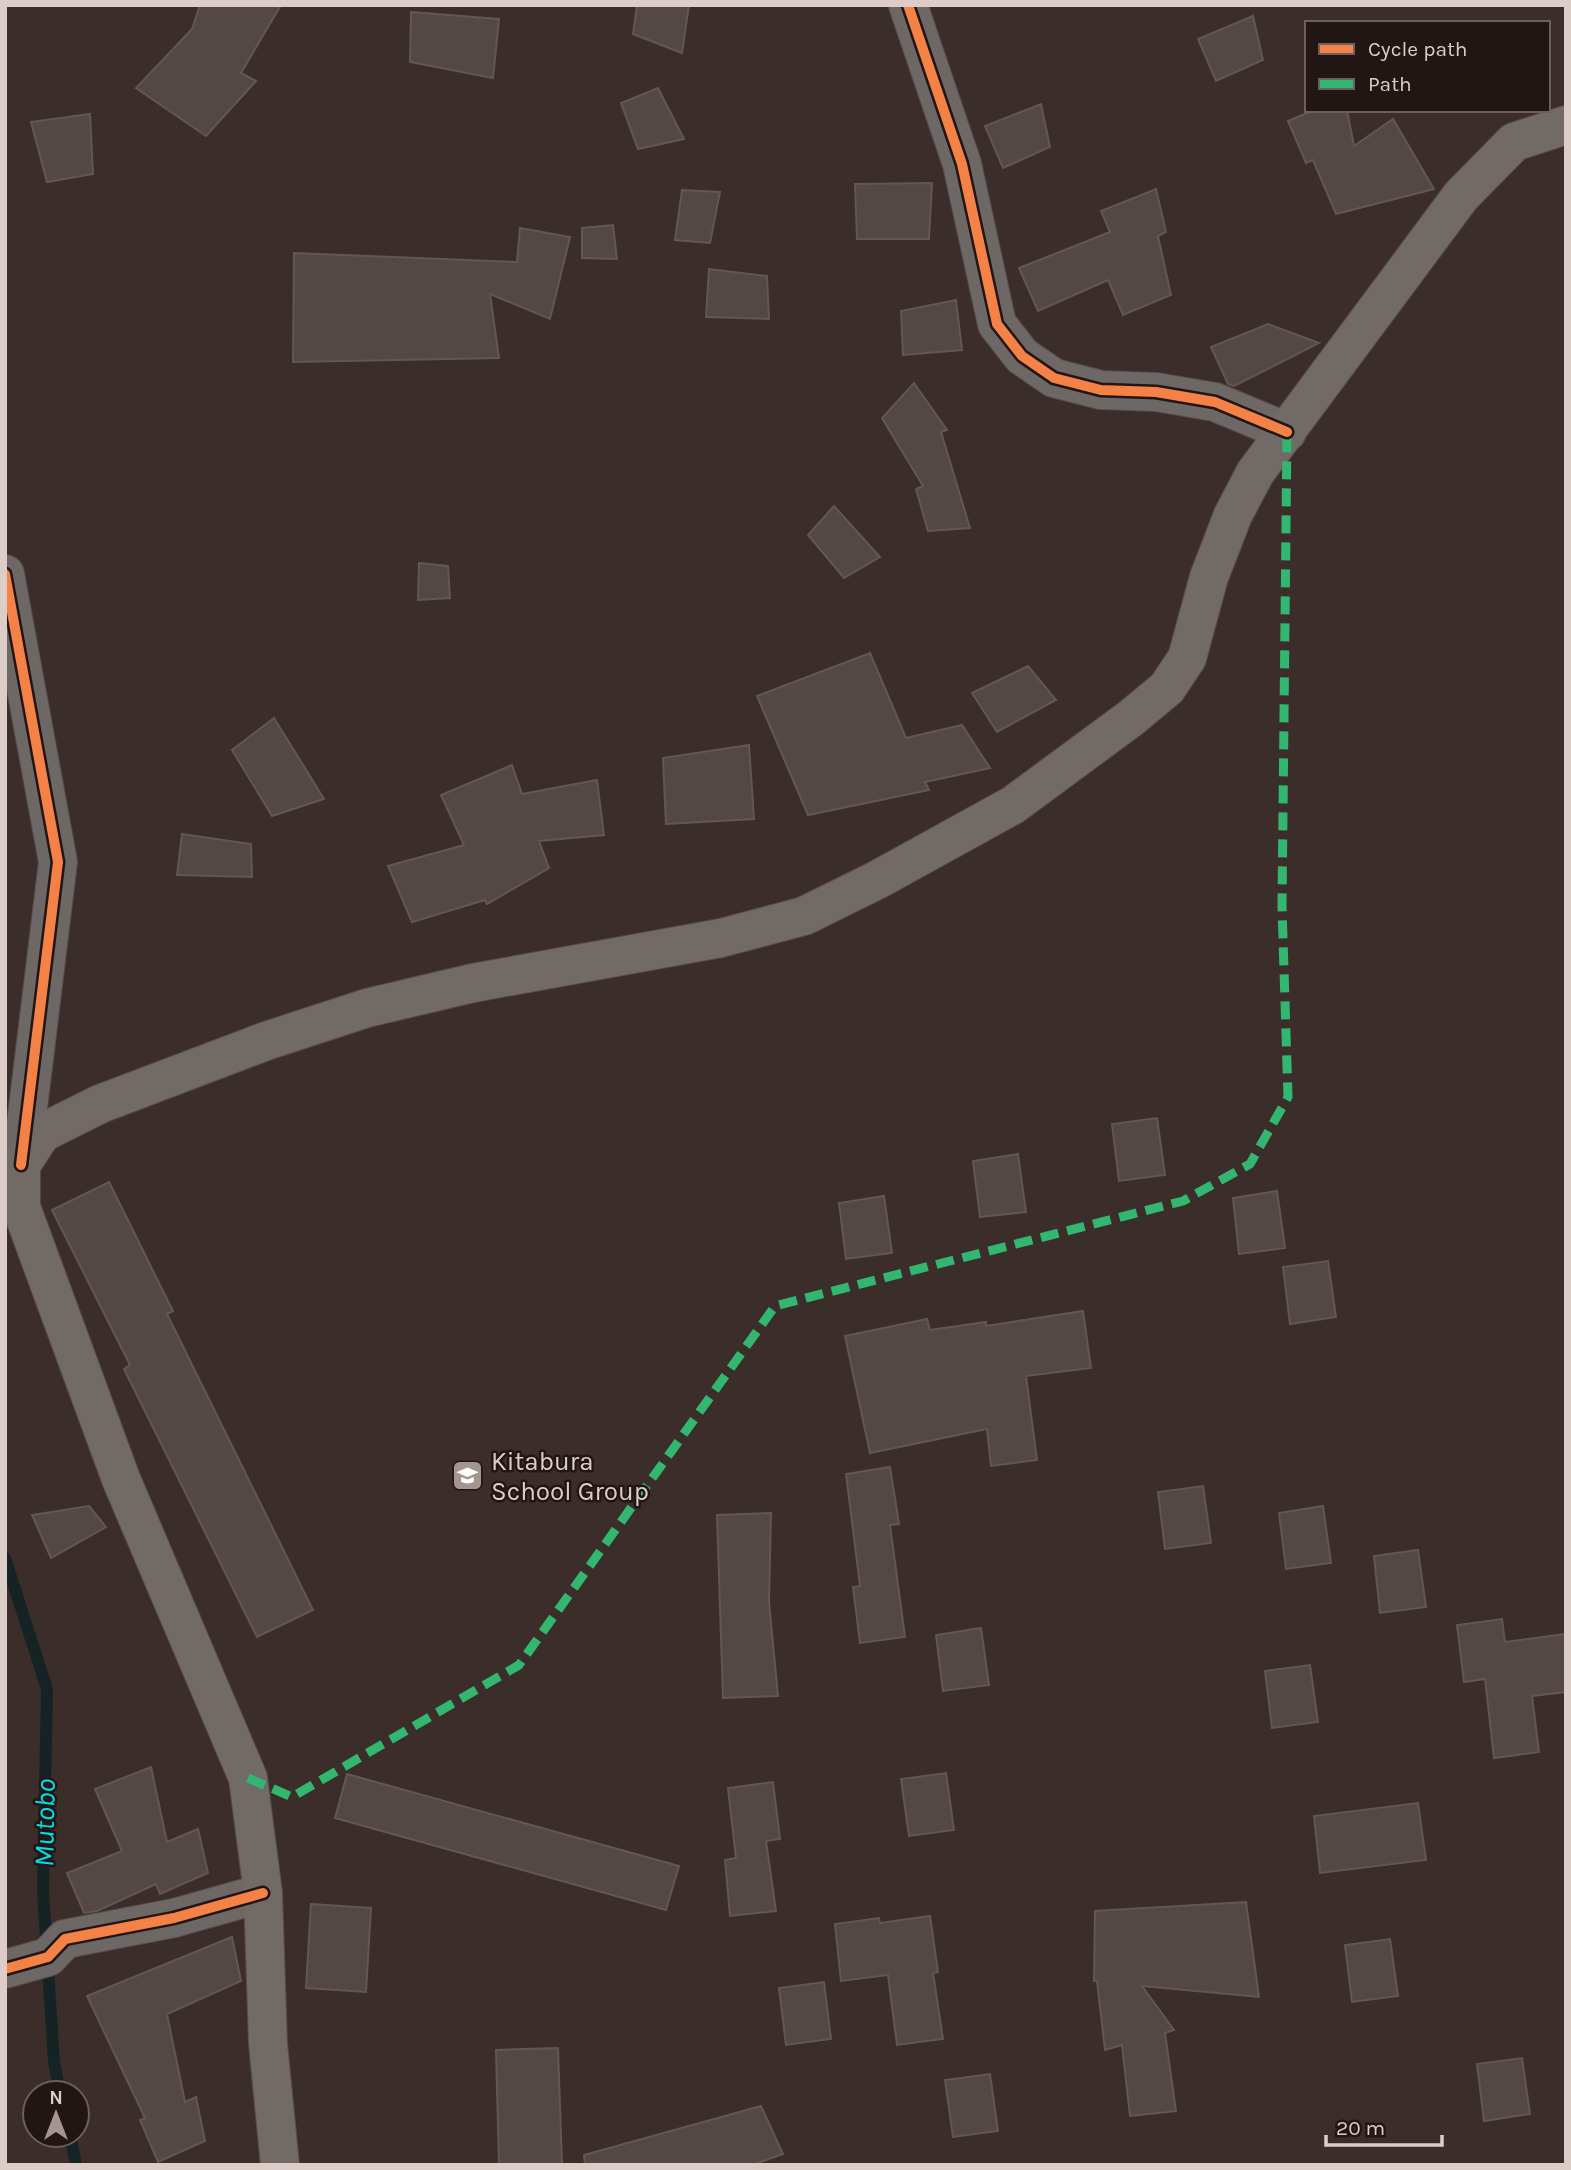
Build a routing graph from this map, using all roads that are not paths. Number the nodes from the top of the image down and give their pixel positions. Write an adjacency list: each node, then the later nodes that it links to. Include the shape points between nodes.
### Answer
1 (908, 5): 3 (street, via 962,164 997,324 1022,356 1054,378 1101,390 1156,392 1215,402)
2 (1566, 125): 3 (main road, via 1514,142 1461,196)
3 (1287, 432): 5 (main road, via 1255,473 1233,514 1209,577 1187,658 1167,688 1013,805 804,916 721,938 473,983 368,1008 100,1104 42,1133)
4 (5, 574): 5 (street, via 58,862)
5 (13, 1155): 6 (main road, via 21,1207 111,1453 248,1777)
6 (263, 1893): 7 (street, via 174,1918 65,1939 48,1957); 8 (main road, via 268,2044)
7 (5, 1969)
8 (280, 2165)

